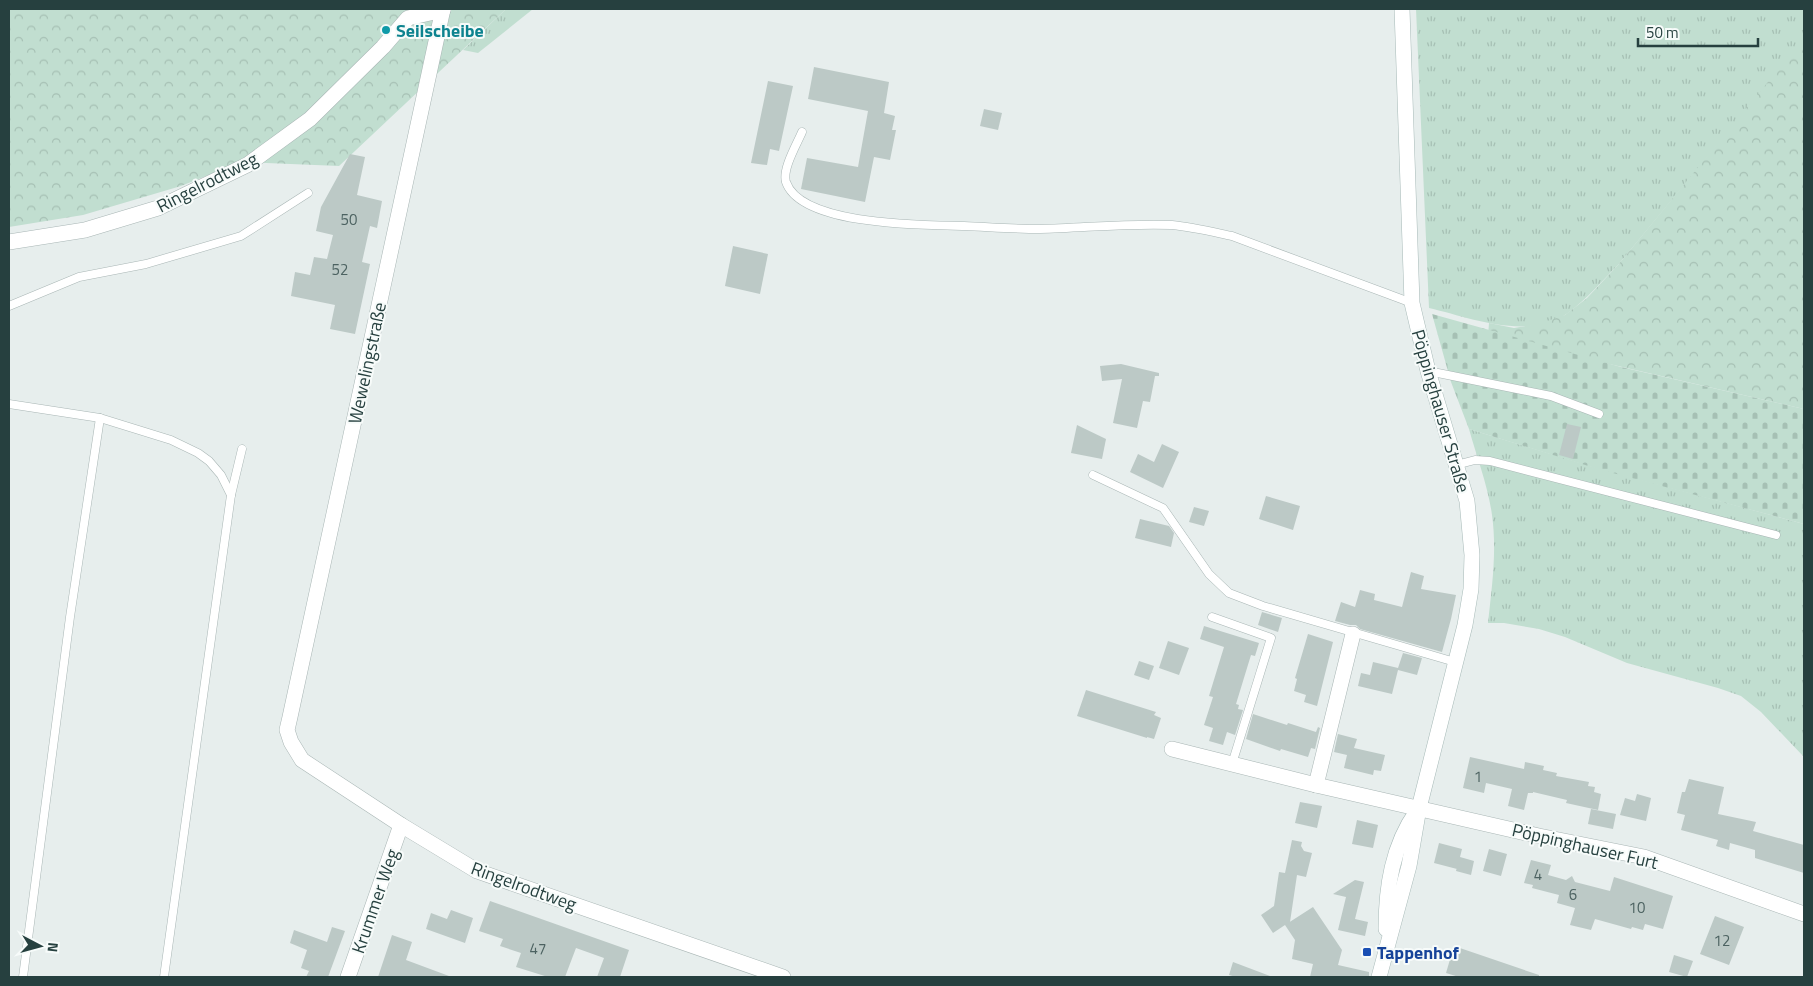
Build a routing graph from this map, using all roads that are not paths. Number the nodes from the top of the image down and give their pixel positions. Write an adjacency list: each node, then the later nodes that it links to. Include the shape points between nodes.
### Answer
1 (443, 9): 5 (street, Ringelrodtweg, via 408,18 310,119 247,165 158,208 85,230); 20 (street, Wewelingstraße)
2 (1402, 9): 6 (street, Pöppinghauser Straße)
3 (802, 132): 6 (lane, via 788,163 786,181 805,203 838,215 893,223 1039,229 1164,225 1207,230 1232,236)
4 (308, 193): 7 (lane, via 242,236 146,264 79,277)
5 (9, 242)
6 (1412, 303): 8 (street, Pöppinghauser Straße)
7 (9, 306)
8 (1428, 371): 10 (lane, via 1551,396); 13 (street, Pöppinghauser Straße)
9 (9, 404): 11 (lane)
10 (1600, 414)
11 (100, 418): 15 (lane, via 198,452 221,475); 27 (lane, via 80,544)
12 (242, 449): 15 (lane)
13 (1456, 465): 16 (lane, via 1475,460 1490,461); 19 (street, Pöppinghauser Straße, via 1467,500 1472,555 1465,624)
14 (1093, 475): 18 (lane, via 1163,508 1209,574 1229,593)
15 (232, 495): 28 (lane)
16 (1776, 535)
17 (1212, 617): 22 (lane, via 1271,638)
18 (1353, 634): 19 (lane); 23 (street)
19 (1455, 662): 24 (street, Pöppinghauser Straße)
20 (290, 717): 25 (street, Ringelrodtweg, via 287,730 302,760)
21 (1172, 749): 22 (street)
22 (1232, 764): 23 (street)
23 (1316, 785): 24 (street)
24 (1419, 808): 26 (street, Pöppinghauser Furt, via 1644,857); 31 (street, Pöppinghauser Straße, via 1409,866)
25 (402, 825): 29 (street, Krummer Weg); 30 (street, Ringelrodtweg, via 477,871)
26 (1804, 914)
27 (23, 977)
28 (164, 977)
29 (348, 977)
30 (783, 977)
31 (1379, 977)

